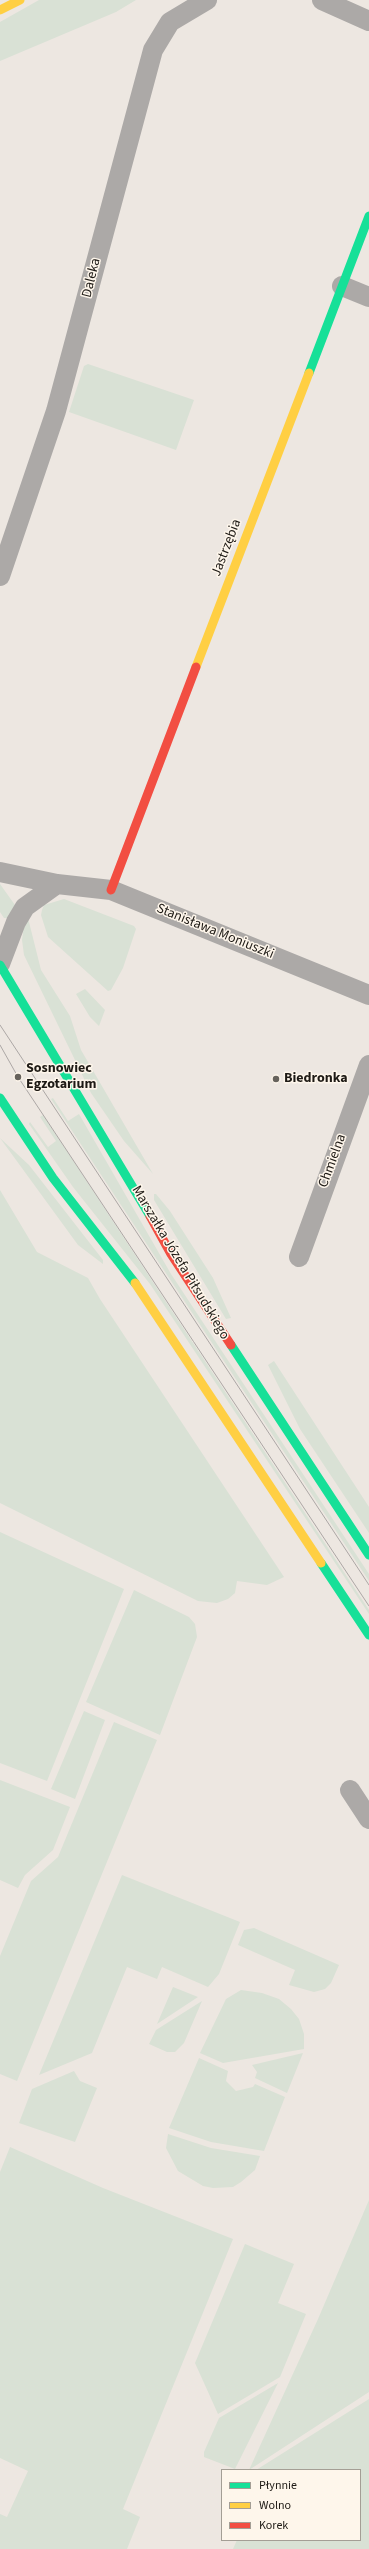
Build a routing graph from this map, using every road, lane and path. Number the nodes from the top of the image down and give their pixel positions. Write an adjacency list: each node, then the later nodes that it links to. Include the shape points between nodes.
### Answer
1 (20, 0): 4 (main road)
2 (207, 0): 9 (street, Daleka, via 170,22 153,50 56,411)
3 (322, 0): 5 (street)
4 (0, 10)
5 (369, 21)
6 (369, 216): 7 (main road, Jastrzębia)
7 (342, 286): 8 (street); 12 (main road, Jastrzębia)
8 (369, 297)
9 (0, 576)
10 (0, 872): 11 (street, Stanisława Moniuszki)
11 (57, 884): 12 (street, Stanisława Moniuszki); 13 (street, via 25,907 16,922)
12 (111, 890): 14 (street, Stanisława Moniuszki)
13 (0, 965): 18 (main road, Marszałka Józefa Piłsudskiego, via 119,1161 172,1254)
14 (369, 995)
15 (369, 1065): 17 (street, Chmielna)
16 (0, 1098): 19 (main road, via 53,1178 138,1286)
17 (299, 1257)
18 (369, 1555)
19 (369, 1635)
20 (350, 1790): 21 (street)
21 (369, 1819)

